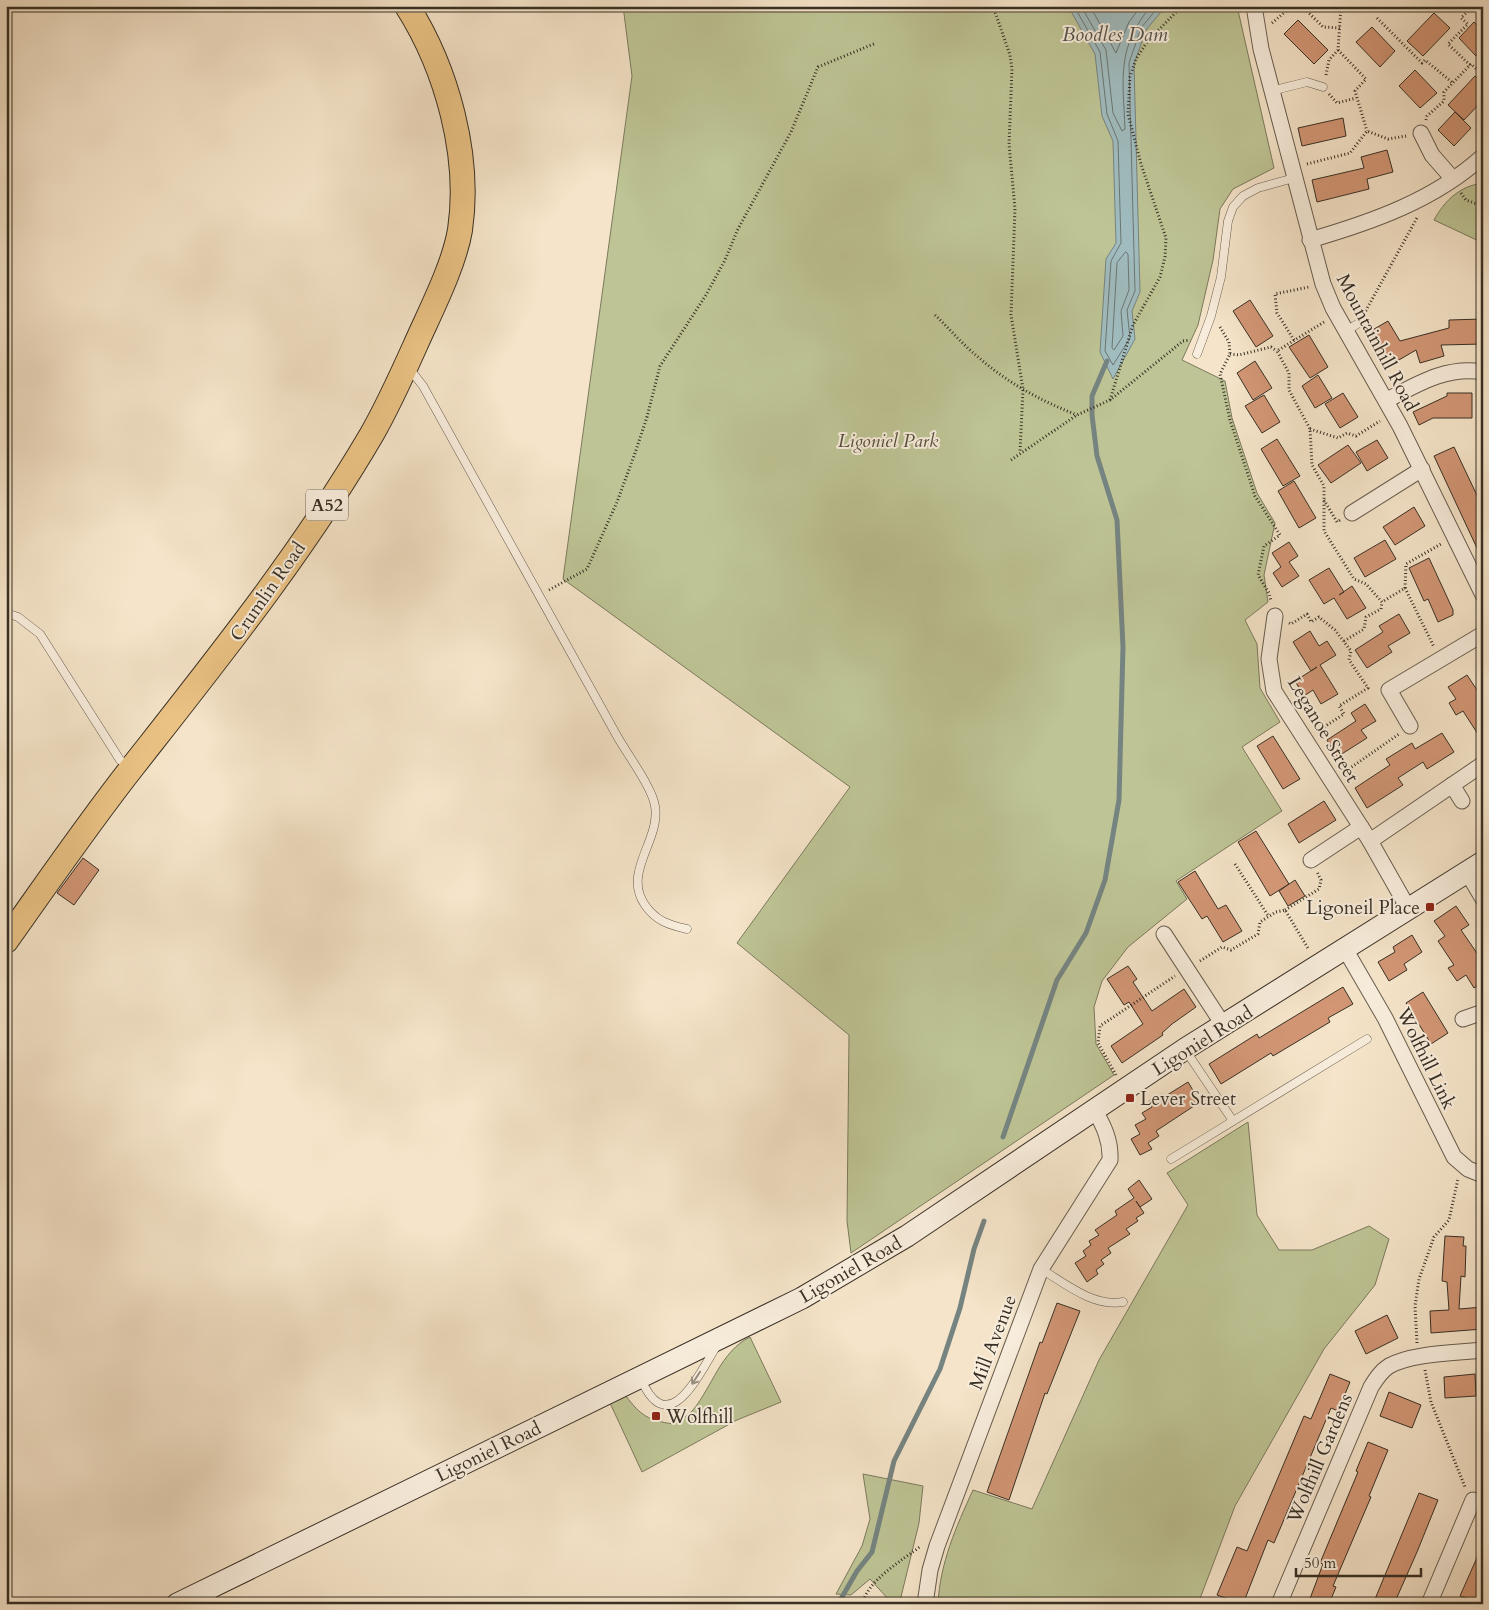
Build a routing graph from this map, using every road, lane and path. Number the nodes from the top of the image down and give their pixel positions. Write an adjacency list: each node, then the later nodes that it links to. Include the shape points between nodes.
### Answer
1 (407, 6): 39 (main road, Crumlin Road / A52, via 433,57 450,106 461,149 464,185 460,232 438,295)
2 (993, 6): 41 (path, via 1012,69 1008,144 1015,208 1011,315)
3 (1182, 6): 42 (path, via 1147,42 1130,77 1128,114 1166,238 1165,257 1160,277 1134,325)
4 (1254, 6): 10 (street, Mountainhill Road)
5 (1292, 6): 10 (path, via 1276,22)
6 (1342, 6): 11 (path)
7 (1474, 6): 14 (path, via 1462,18 1468,24 1448,44)
8 (1304, 7): 11 (path, via 1323,27)
9 (1377, 18): 16 (path, via 1422,63 1425,60)
10 (1257, 28): 18 (street, Mountainhill Road)
11 (1341, 28): 13 (path)
12 (876, 43): 55 (path, via 818,67 790,132 720,269 660,366 648,417 588,569)
13 (1338, 50): 17 (path, via 1329,60); 19 (path, via 1366,79 1355,91)
14 (1470, 65): 15 (path); 16 (path)
15 (1483, 75)
16 (1453, 83): 21 (path, via 1444,92 1444,101 1427,116)
17 (1323, 87): 18 (lane, via 1307,82); 19 (path, via 1337,103)
18 (1272, 91): 23 (street, Mountainhill Road)
19 (1356, 98): 20 (path)
20 (1367, 131): 21 (path, via 1388,139); 23 (path, via 1350,154)
21 (1421, 133): 24 (street)
22 (1483, 156): 24 (street)
23 (1293, 173): 27 (street, Mountainhill Road); 34 (lane, via 1243,196 1233,207 1212,316)
24 (1449, 182): 25 (street); 26 (path, via 1455,184 1466,200)
25 (1426, 196): 27 (street, via 1372,220); 31 (path)
26 (1483, 206)
27 (1310, 240): 28 (street, Mountainhill Road)
28 (1323, 284): 30 (street, Mountainhill Road); 35 (path, via 1274,294 1277,313)
29 (935, 314): 41 (path, via 977,356)
30 (1337, 314): 33 (street, Mountainhill Road); 35 (path)
31 (1359, 323): 33 (lane)
32 (1221, 330): 38 (path, via 1229,342)
33 (1346, 332): 43 (street, Mountainhill Road)
34 (1202, 338): 37 (lane); 42 (path, via 1184,341)
35 (1294, 340): 36 (path)
36 (1277, 351): 38 (path, via 1271,346 1239,355); 45 (path, via 1289,373 1288,390)
37 (1197, 354)
38 (1230, 354): 59 (path, via 1220,374 1230,420 1255,496 1280,535 1264,546 1258,575 1269,593)
39 (407, 364): 55 (lane, via 423,386); 66 (main road, Crumlin Road / A52, via 373,432 338,490 217,661)
40 (1483, 372): 43 (street, via 1459,371 1437,375)
41 (1023, 389): 44 (path, via 1047,404); 46 (path)
42 (1110, 400): 44 (path)
43 (1390, 406): 45 (path, via 1356,436 1347,432 1338,438); 48 (street, Mountainhill Road)
44 (1077, 416): 46 (path)
45 (1310, 429): 49 (path, via 1312,465 1324,486)
46 (1020, 452): 47 (path)
47 (1011, 460)
48 (1422, 469): 50 (street); 52 (street, Mountainhill Road)
49 (1324, 500): 51 (path); 56 (path, via 1324,531 1354,579 1366,584)
50 (1352, 513)
51 (1337, 522)
52 (1455, 536): 53 (path, via 1406,564); 54 (street, Mountainhill Road)
53 (1405, 588): 56 (path); 62 (path)
54 (1483, 595)
55 (539, 596): 79 (lane, via 649,789 655,805 656,820 637,881 641,900 650,913 664,923)
56 (1382, 602): 61 (path, via 1381,609 1366,617 1364,629)
57 (6, 613): 66 (lane, via 18,617 40,634 120,760)
58 (1307, 614): 61 (path, via 1312,622 1319,618 1336,630)
59 (1275, 616): 64 (street, Leganoe Street, via 1270,675 1274,691)
60 (1483, 634): 62 (street)
61 (1344, 641): 64 (path, via 1351,651 1349,660 1368,688 1339,706 1344,714)
62 (1440, 659): 63 (street, via 1389,690)
63 (1410, 726): 67 (path)
64 (1304, 739): 67 (street, Leganoe Street)
65 (1483, 764): 68 (street)
66 (132, 767): 81 (main road, Crumlin Road / A52)
67 (1331, 781): 70 (street, Leganoe Street)
68 (1452, 785): 69 (street); 71 (street)
69 (1462, 801)
70 (1361, 828): 71 (street, Leganoe Street); 72 (street)
71 (1370, 841): 76 (street, Leganoe Street)
72 (1311, 860): 77 (path, via 1321,880 1318,889)
73 (1235, 864): 78 (path)
74 (1475, 867): 75 (street); 76 (street, Ligoniel Road)
75 (1483, 899)
76 (1408, 908): 82 (street, Ligoniel Road)
77 (1285, 910): 78 (path); 83 (path)
78 (1269, 917): 84 (path, via 1260,922 1258,934 1232,950 1222,948)
79 (687, 929)
80 (1164, 934): 88 (street)
81 (6, 941)
82 (1345, 949): 88 (street, Ligoniel Road); 95 (street, Wolfhill Link, via 1386,1018 1448,1147)
83 (1309, 951)
84 (1208, 956)
85 (1154, 991): 91 (path, via 1100,1026 1098,1043)
86 (1483, 1012): 87 (street)
87 (1463, 1019)
88 (1224, 1026): 90 (street, Ligoniel Road)
89 (1367, 1039): 93 (lane)
90 (1185, 1049): 92 (street, Ligoniel Road); 93 (lane)
91 (1116, 1075)
92 (1094, 1110): 97 (street, Mill Avenue, via 1107,1135 1110,1160); 99 (street, Ligoniel Road, via 907,1236 802,1298)
93 (1233, 1121): 94 (lane)
94 (1171, 1159)
95 (1462, 1165): 96 (street, Wolfhill Link); 101 (path, via 1449,1220 1434,1237 1419,1279 1415,1326)
96 (1483, 1175)
97 (1042, 1269): 98 (lane, via 1095,1301); 104 (street, Mill Avenue)
98 (1123, 1302)
99 (722, 1337): 102 (street, Ligoniel Road); 102 (lane, one-way to 102, via 690,1388 676,1403 669,1406 653,1401)
100 (1483, 1350): 101 (street, Wolfhill Gardens)
101 (1423, 1357): 103 (path, via 1431,1402 1462,1481); 109 (street, Wolfhill Gardens, via 1389,1366 1371,1387)
102 (640, 1377): 105 (street, Ligoniel Road)
103 (1473, 1500): 110 (street)
104 (941, 1536): 107 (path, via 924,1543 883,1575 864,1596); 108 (street, Mill Avenue, via 930,1570)
105 (211, 1596): 106 (street, Ligoniel Road)
106 (177, 1604)
107 (863, 1604)
108 (925, 1604)
109 (1279, 1604)
110 (1429, 1604)

